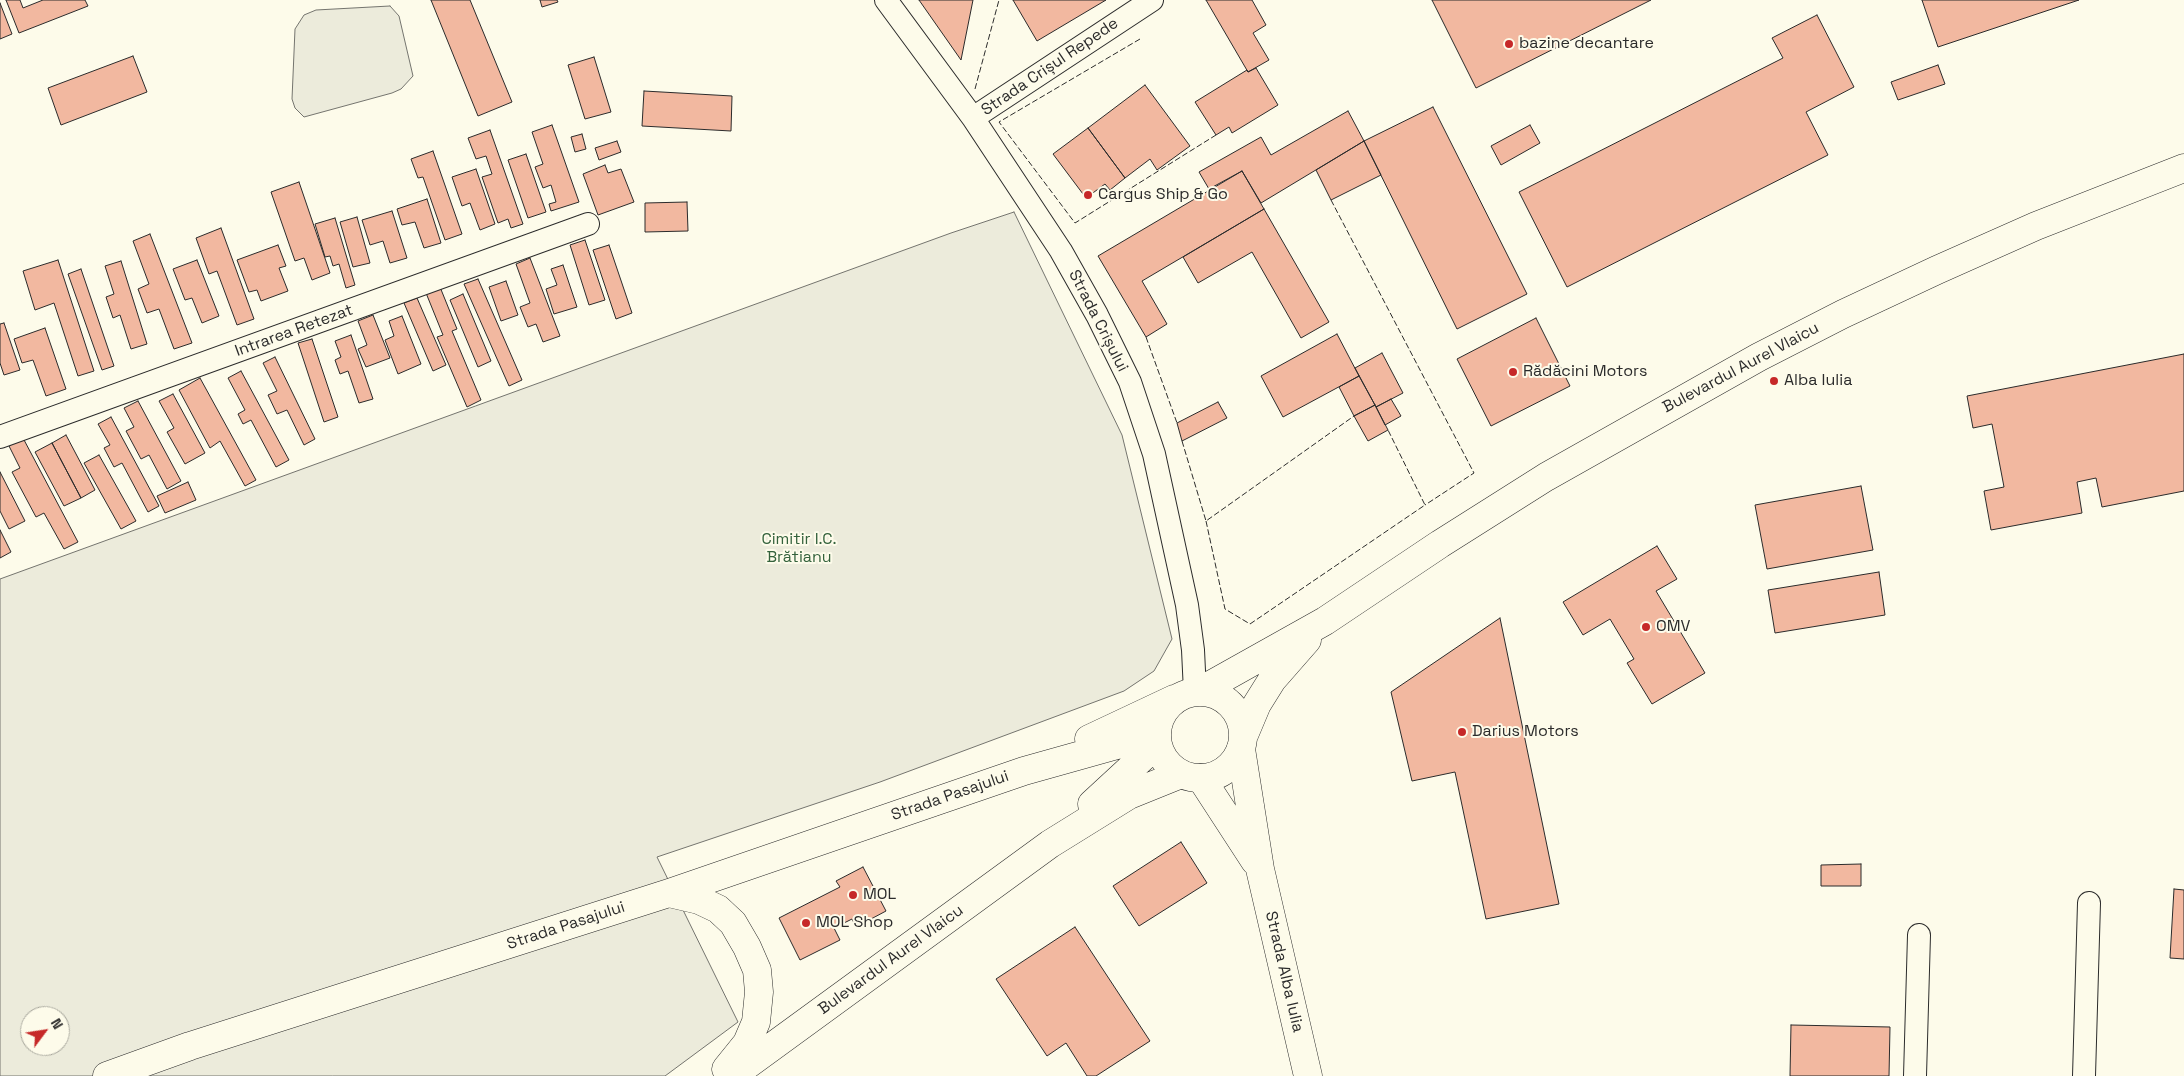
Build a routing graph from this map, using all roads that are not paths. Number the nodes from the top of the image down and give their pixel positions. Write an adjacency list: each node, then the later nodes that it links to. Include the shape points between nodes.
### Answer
1 (886, 0): 3 (street, Strada Crișului)
2 (1152, 0): 3 (street, Strada Crișul Repede)
3 (973, 118): 8 (street, Strada Crișului, via 1061,251 1130,382 1154,454 1187,605 1193,650)
4 (2184, 168): 7 (main road, Bulevardul Aurel Vlaicu, via 2036,226 1937,270 1759,357 1546,477)
5 (588, 224): 6 (street, Intrarea Retezat)
6 (0, 437)
7 (1325, 622): 8 (main road, Bulevardul Aurel Vlaicu); 10 (main road, Bulevardul Aurel Vlaicu, via 1272,680 1257,704)
8 (1191, 693): 9 (main road, via 1161,714); 10 (main road, via 1212,693 1225,699 1238,715); 11 (main road, Strada Pasajului)
9 (1157, 739): 11 (main road, Strada Pasajului); 12 (main road, via 1163,758 1171,767); 13 (main road, Bulevardul Aurel Vlaicu)
10 (1242, 742): 12 (main road, via 1235,760 1226,770 1214,776); 14 (main road, Strada Alba Iulia)
11 (1024, 771): 15 (main road, Strada Pasajului)
12 (1191, 776): 13 (main road, Bulevardul Aurel Vlaicu, via 1129,795); 14 (main road, Strada Alba Iulia)
13 (1050, 844): 20 (main road, Bulevardul Aurel Vlaicu)
14 (1260, 869): 21 (main road, Strada Alba Iulia)
15 (669, 893): 18 (main road, Strada Pasajului, via 190,1046); 19 (main road, via 699,900 718,909 733,923 757,970 756,1022 747,1043)
16 (2089, 904): 23 (street)
17 (1919, 934): 22 (street)
18 (108, 1076)
19 (720, 1076)
20 (732, 1076)
21 (1308, 1076)
22 (1915, 1076)
23 (2084, 1076)

